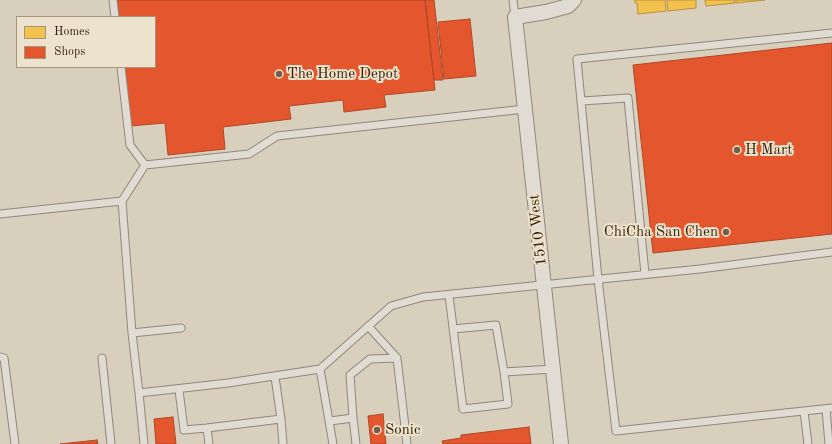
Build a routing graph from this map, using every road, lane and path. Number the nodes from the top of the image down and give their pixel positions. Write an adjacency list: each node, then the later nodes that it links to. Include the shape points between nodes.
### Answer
1 (113, 0): 4 (lane)
2 (513, 0): 5 (lane)
3 (574, 0): 5 (street, via 568,6 546,12)
4 (115, 16)
5 (515, 16): 9 (street, 1510 West)
6 (832, 33): 8 (lane, via 577,59)
7 (121, 68): 10 (lane, via 130,145)
8 (582, 101): 14 (lane, via 628,98); 15 (lane)
9 (525, 109): 10 (lane, via 277,136 249,154); 16 (street, 1510 West)
10 (145, 165): 11 (lane)
11 (122, 201): 12 (lane); 21 (lane)
12 (0, 214)
13 (832, 252): 14 (lane)
14 (645, 274): 15 (lane)
15 (598, 279): 16 (lane); 32 (lane, via 616,431)
16 (544, 285): 17 (lane); 25 (street, 1510 West)
17 (449, 294): 18 (lane, via 423,297 391,306); 20 (lane)
18 (368, 326): 24 (lane); 26 (lane)
19 (181, 328): 21 (lane)
20 (453, 329): 27 (lane, via 496,325); 27 (lane, via 463,409 508,404)
21 (132, 333): 30 (lane)
22 (0, 357): 37 (lane, via 4,358)
23 (102, 358): 38 (lane)
24 (397, 358): 33 (lane, via 370,359 350,375); 44 (lane)
25 (553, 369): 27 (lane); 45 (street, 1510 West)
26 (320, 370): 28 (lane); 35 (lane)
27 (504, 372)
28 (275, 377): 29 (lane); 34 (lane)
29 (179, 390): 30 (lane); 36 (lane, via 184,430)
30 (139, 393): 39 (lane)
31 (829, 408): 32 (lane); 47 (lane)
32 (804, 411): 46 (lane)
33 (353, 418): 35 (lane); 43 (lane)
34 (281, 419): 36 (lane); 41 (lane)
35 (330, 421): 42 (lane)
36 (207, 428): 40 (lane)
37 (15, 444)
38 (111, 444)
39 (144, 444)
40 (209, 444)
41 (283, 444)
42 (333, 444)
43 (356, 444)
44 (407, 444)
45 (561, 444)
46 (808, 444)
47 (829, 444)

